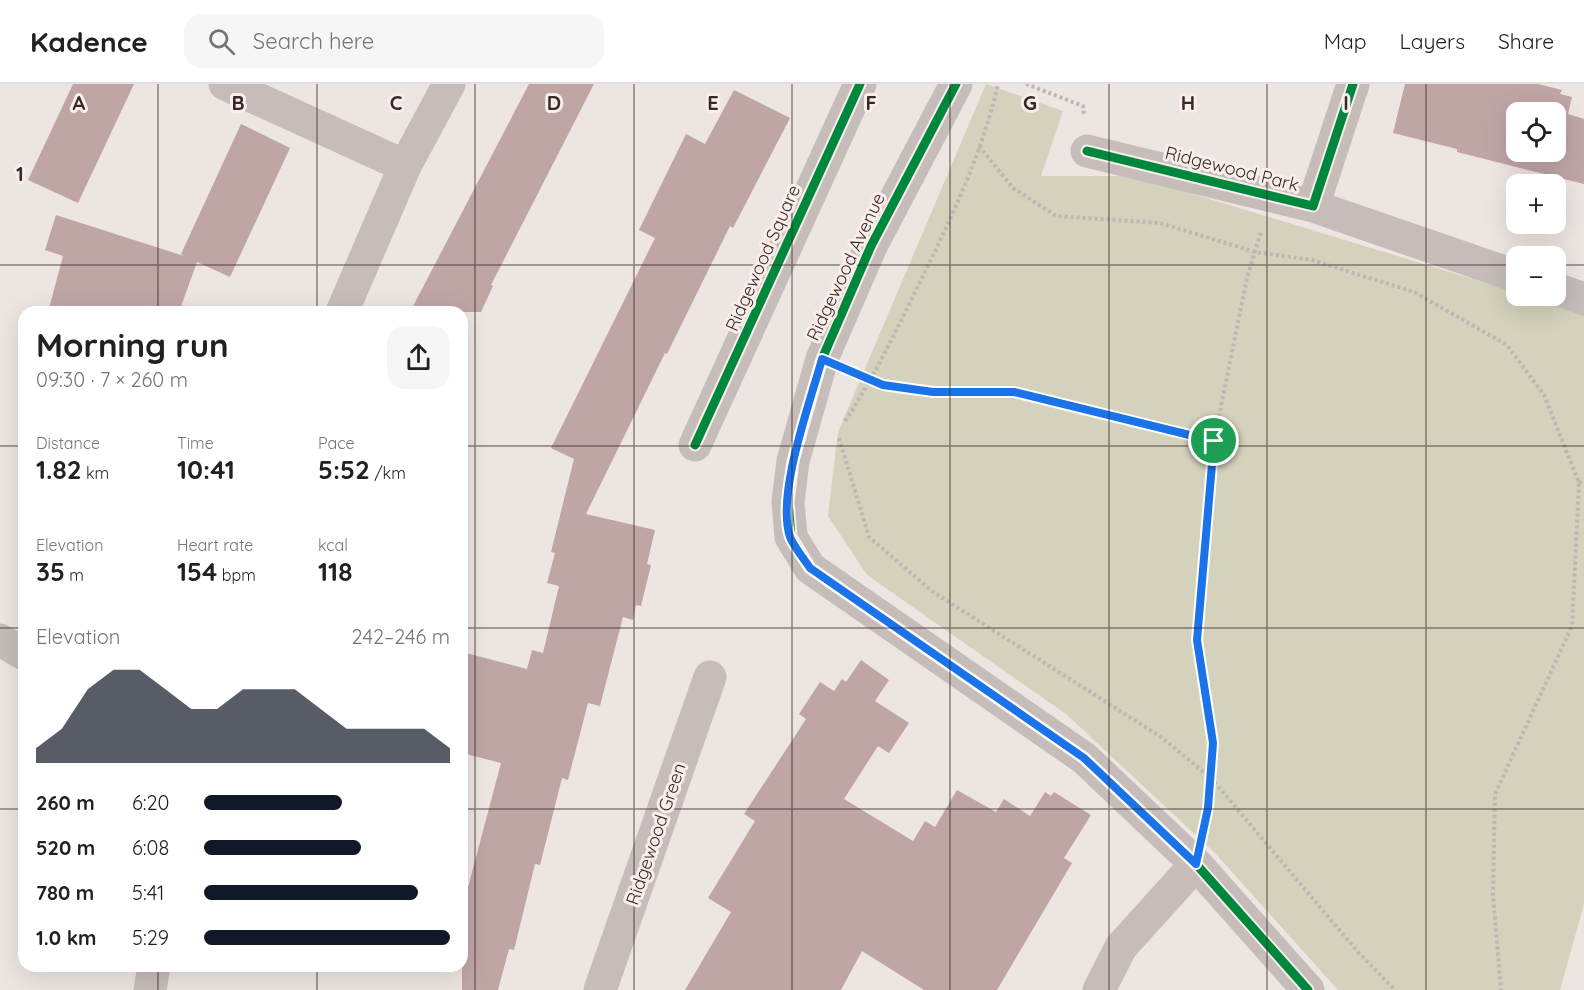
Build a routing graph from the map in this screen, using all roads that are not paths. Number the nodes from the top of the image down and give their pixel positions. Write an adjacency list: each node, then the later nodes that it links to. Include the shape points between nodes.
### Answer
1 (225, 84): 7 (street)
2 (448, 84): 7 (street)
3 (860, 84): 13 (street, Ridgewood Square)
4 (956, 84): 17 (street, Ridgewood Avenue, via 871,246 822,359 793,461 788,502 790,537 810,568 1084,758)
5 (1353, 84): 8 (street, Ridgewood Park)
6 (1087, 151): 8 (street, Ridgewood Park)
7 (405, 166): 12 (street)
8 (1313, 206): 9 (street, Ridgewood Park)
9 (1506, 273)
10 (1566, 293): 11 (street)
11 (1584, 299)
12 (345, 306)
13 (695, 445)
14 (0, 640): 15 (street)
15 (18, 650)
16 (711, 677): 20 (street, Ridgewood Green)
17 (1196, 864): 21 (street, via 1121,947); 22 (street, Ridgewood Avenue)
18 (153, 972): 19 (street)
19 (150, 990)
20 (600, 990)
21 (1099, 990)
22 (1308, 990)

